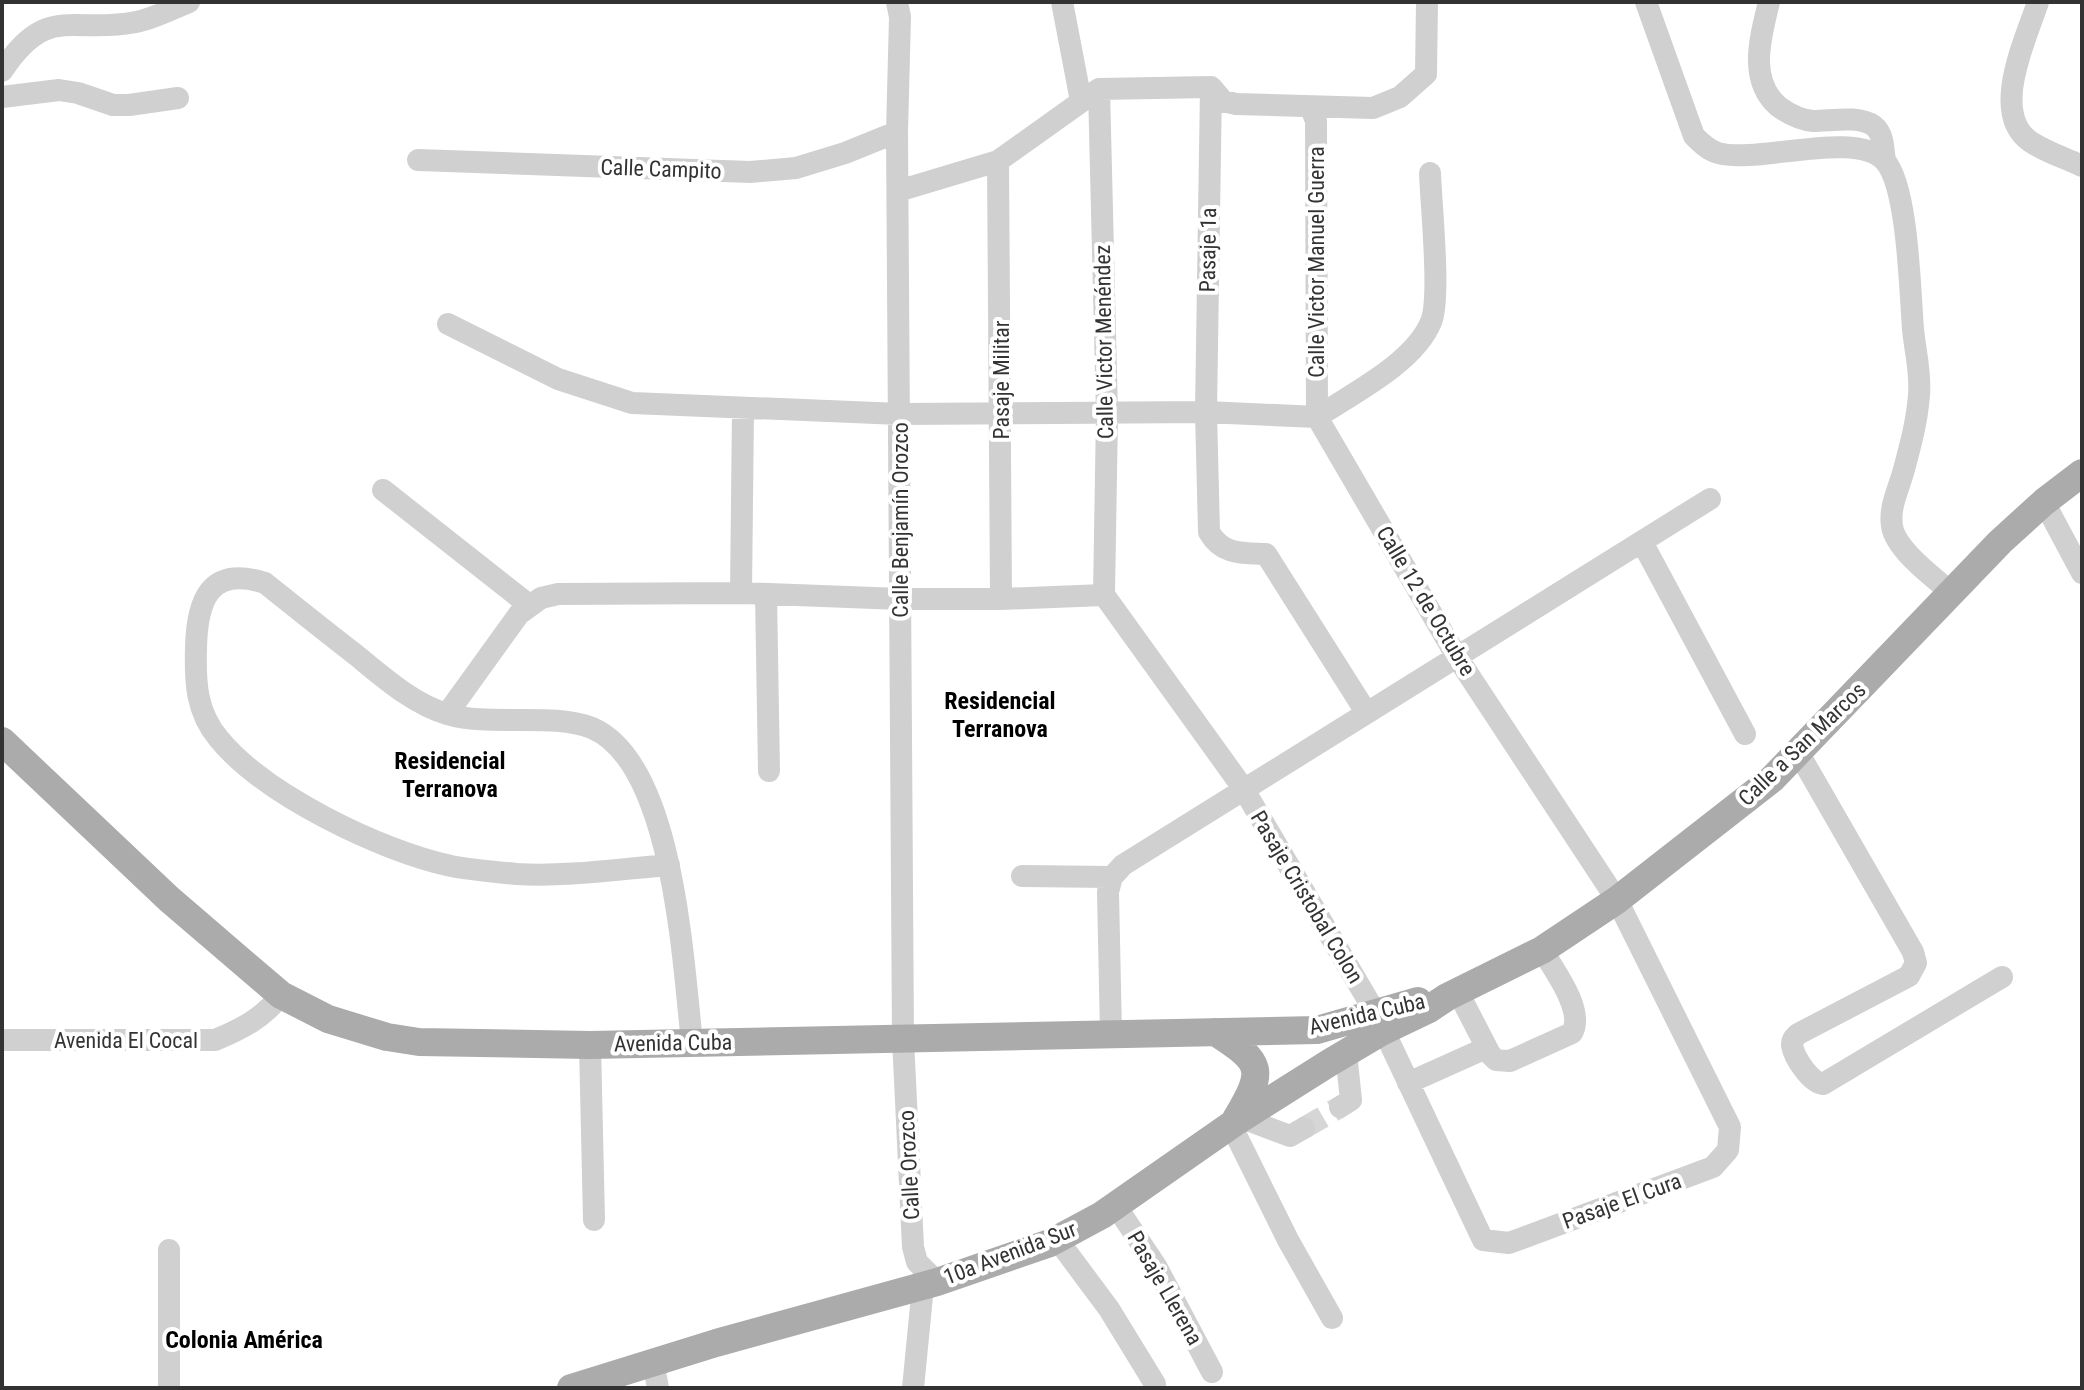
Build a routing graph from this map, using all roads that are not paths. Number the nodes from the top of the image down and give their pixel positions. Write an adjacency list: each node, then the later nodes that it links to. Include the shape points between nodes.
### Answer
1 (189, 2): 8 (street, via 137,22 39,31)
2 (897, 2): 14 (street, Calle Benjamín Orozco)
3 (1062, 2): 10 (street, Calle Victor Menéndez)
4 (1427, 2): 13 (street, via 1426,74 1400,97 1373,108)
5 (1646, 2): 17 (street, via 1694,136 1705,147 1728,155 1845,147)
6 (1769, 2): 17 (street, via 1758,65 1764,88 1789,115 1874,126 1881,134)
7 (2038, 2): 18 (street, via 2013,80 2016,128 2029,141)
8 (2, 71)
9 (1211, 87): 10 (street); 13 (street, via 1223,101 1236,104); 23 (street, Pasaje 1a)
10 (1090, 95): 16 (street); 26 (street, Calle Victor Menéndez)
11 (2, 97): 12 (street, via 59,90 113,105)
12 (178, 98)
13 (1311, 108): 27 (street, Calle Victor Manuel Guerra, via 1316,121)
14 (897, 132): 15 (street, Calle Campito, via 796,168 750,172); 20 (street, Calle Benjamín Orozco)
15 (418, 160)
16 (998, 161): 20 (street); 25 (street, Pasaje Militar)
17 (1885, 161): 35 (street, via 1902,210 1919,366 1913,433 1892,509 1892,528 1909,555)
18 (2082, 166)
19 (1430, 173): 27 (street, via 1433,319 1413,350)
20 (898, 191): 24 (street, Calle Benjamín Orozco)
21 (448, 324): 22 (street, via 597,393 632,403)
22 (743, 409): 24 (street); 34 (street)
23 (1206, 412): 26 (street); 27 (street); 42 (street, Pasaje 1a, via 1209,532 1228,551 1266,554)
24 (900, 414): 25 (street); 38 (street, Calle Benjamín Orozco)
25 (1001, 414): 26 (street); 39 (street, Pasaje Militar)
26 (1107, 414): 37 (street, Calle Victor Menéndez)
27 (1317, 417): 41 (street, Calle 12 de Octubre)
28 (2082, 473): 31 (main road, Calle a San Marcos)
29 (383, 490): 40 (street)
30 (1710, 499): 32 (street)
31 (2044, 502): 33 (street); 35 (main road, Calle a San Marcos)
32 (1642, 542): 41 (street); 44 (street)
33 (2082, 573)
34 (741, 593): 36 (street); 40 (street, via 558,594)
35 (1952, 593): 46 (main road, Calle a San Marcos)
36 (766, 594): 38 (street); 47 (street)
37 (1104, 595): 39 (street); 48 (street, Pasaje Cristobal Colon)
38 (901, 599): 39 (street); 60 (street, Calle Benjamín Orozco)
39 (1001, 599)
40 (529, 605): 43 (street)
41 (1457, 657): 42 (street); 52 (street, Calle 12 de Octubre)
42 (1366, 712): 48 (street)
43 (447, 714): 49 (street, via 572,723 607,738 637,770); 49 (street, via 392,684 265,583 240,577 225,581 210,588 202,601 195,674 204,718 245,765 308,808 378,842 450,865 520,874)
44 (1745, 734)
45 (2, 741): 56 (main road, Avenida Cuba, via 169,899)
46 (1798, 752): 52 (main road, Calle a San Marcos, via 1772,779); 54 (street, via 1916,963 1909,976 1798,1034 1792,1046 1810,1078 1823,1084)
47 (769, 771)
48 (1243, 788): 51 (street); 57 (street, Pasaje Cristobal Colon)
49 (669, 865): 62 (street)
50 (1022, 876): 51 (street)
51 (1112, 877): 59 (street)
52 (1617, 900): 53 (main road, Calle a San Marcos); 70 (street, Calle 12 de Octubre, via 1730,1127)
53 (1542, 950): 55 (main road, Calle a San Marcos); 64 (street, via 1570,998 1576,1026 1572,1033 1510,1061 1496,1060)
54 (2002, 977)
55 (1452, 994): 57 (main road, Avenida Cuba); 64 (street)
56 (281, 995): 61 (street, Avenida El Cocal, via 268,1013 215,1040); 63 (main road, Avenida Cuba, via 328,1019 387,1037 477,1045)
57 (1379, 1022): 58 (main road, Avenida Cuba, via 1317,1030); 65 (main road, 10a Avenida Sur); 66 (street, Pasaje Cristobal Colon)
58 (1215, 1032): 59 (main road, Avenida Cuba); 68 (main road, via 1242,1049 1254,1065 1255,1087)
59 (1111, 1034): 60 (main road, Avenida Cuba)
60 (903, 1039): 62 (main road, Avenida Cuba); 76 (street, Calle Orozco, via 913,1247)
61 (2, 1040)
62 (692, 1042): 63 (main road, Avenida Cuba)
63 (590, 1045): 72 (street)
64 (1486, 1048): 66 (street)
65 (1346, 1053): 67 (street, via 1351,1100); 68 (main road, 10a Avenida Sur)
66 (1408, 1083): 74 (street, Pasaje Cristobal Colon, via 1483,1240)
67 (1340, 1107)
68 (1236, 1122): 69 (street, via 1290,1136); 71 (main road, 10a Avenida Sur); 77 (street, via 1288,1240)
69 (1304, 1128)
70 (1728, 1150): 74 (street, Pasaje El Cura, via 1713,1167)
71 (1116, 1206): 73 (main road, 10a Avenida Sur); 78 (street, Pasaje Llerena, via 1156,1266)
72 (594, 1220)
73 (1057, 1239): 76 (main road, 10a Avenida Sur); 80 (street)
74 (1509, 1243)
75 (169, 1250): 81 (street)
76 (930, 1284): 79 (main road, 10a Avenida Sur); 83 (street)
77 (1332, 1318)
78 (1212, 1372)
79 (656, 1375): 82 (main road, 10a Avenida Sur)
80 (1155, 1384)
81 (169, 1388)
82 (571, 1388)
83 (913, 1388)

